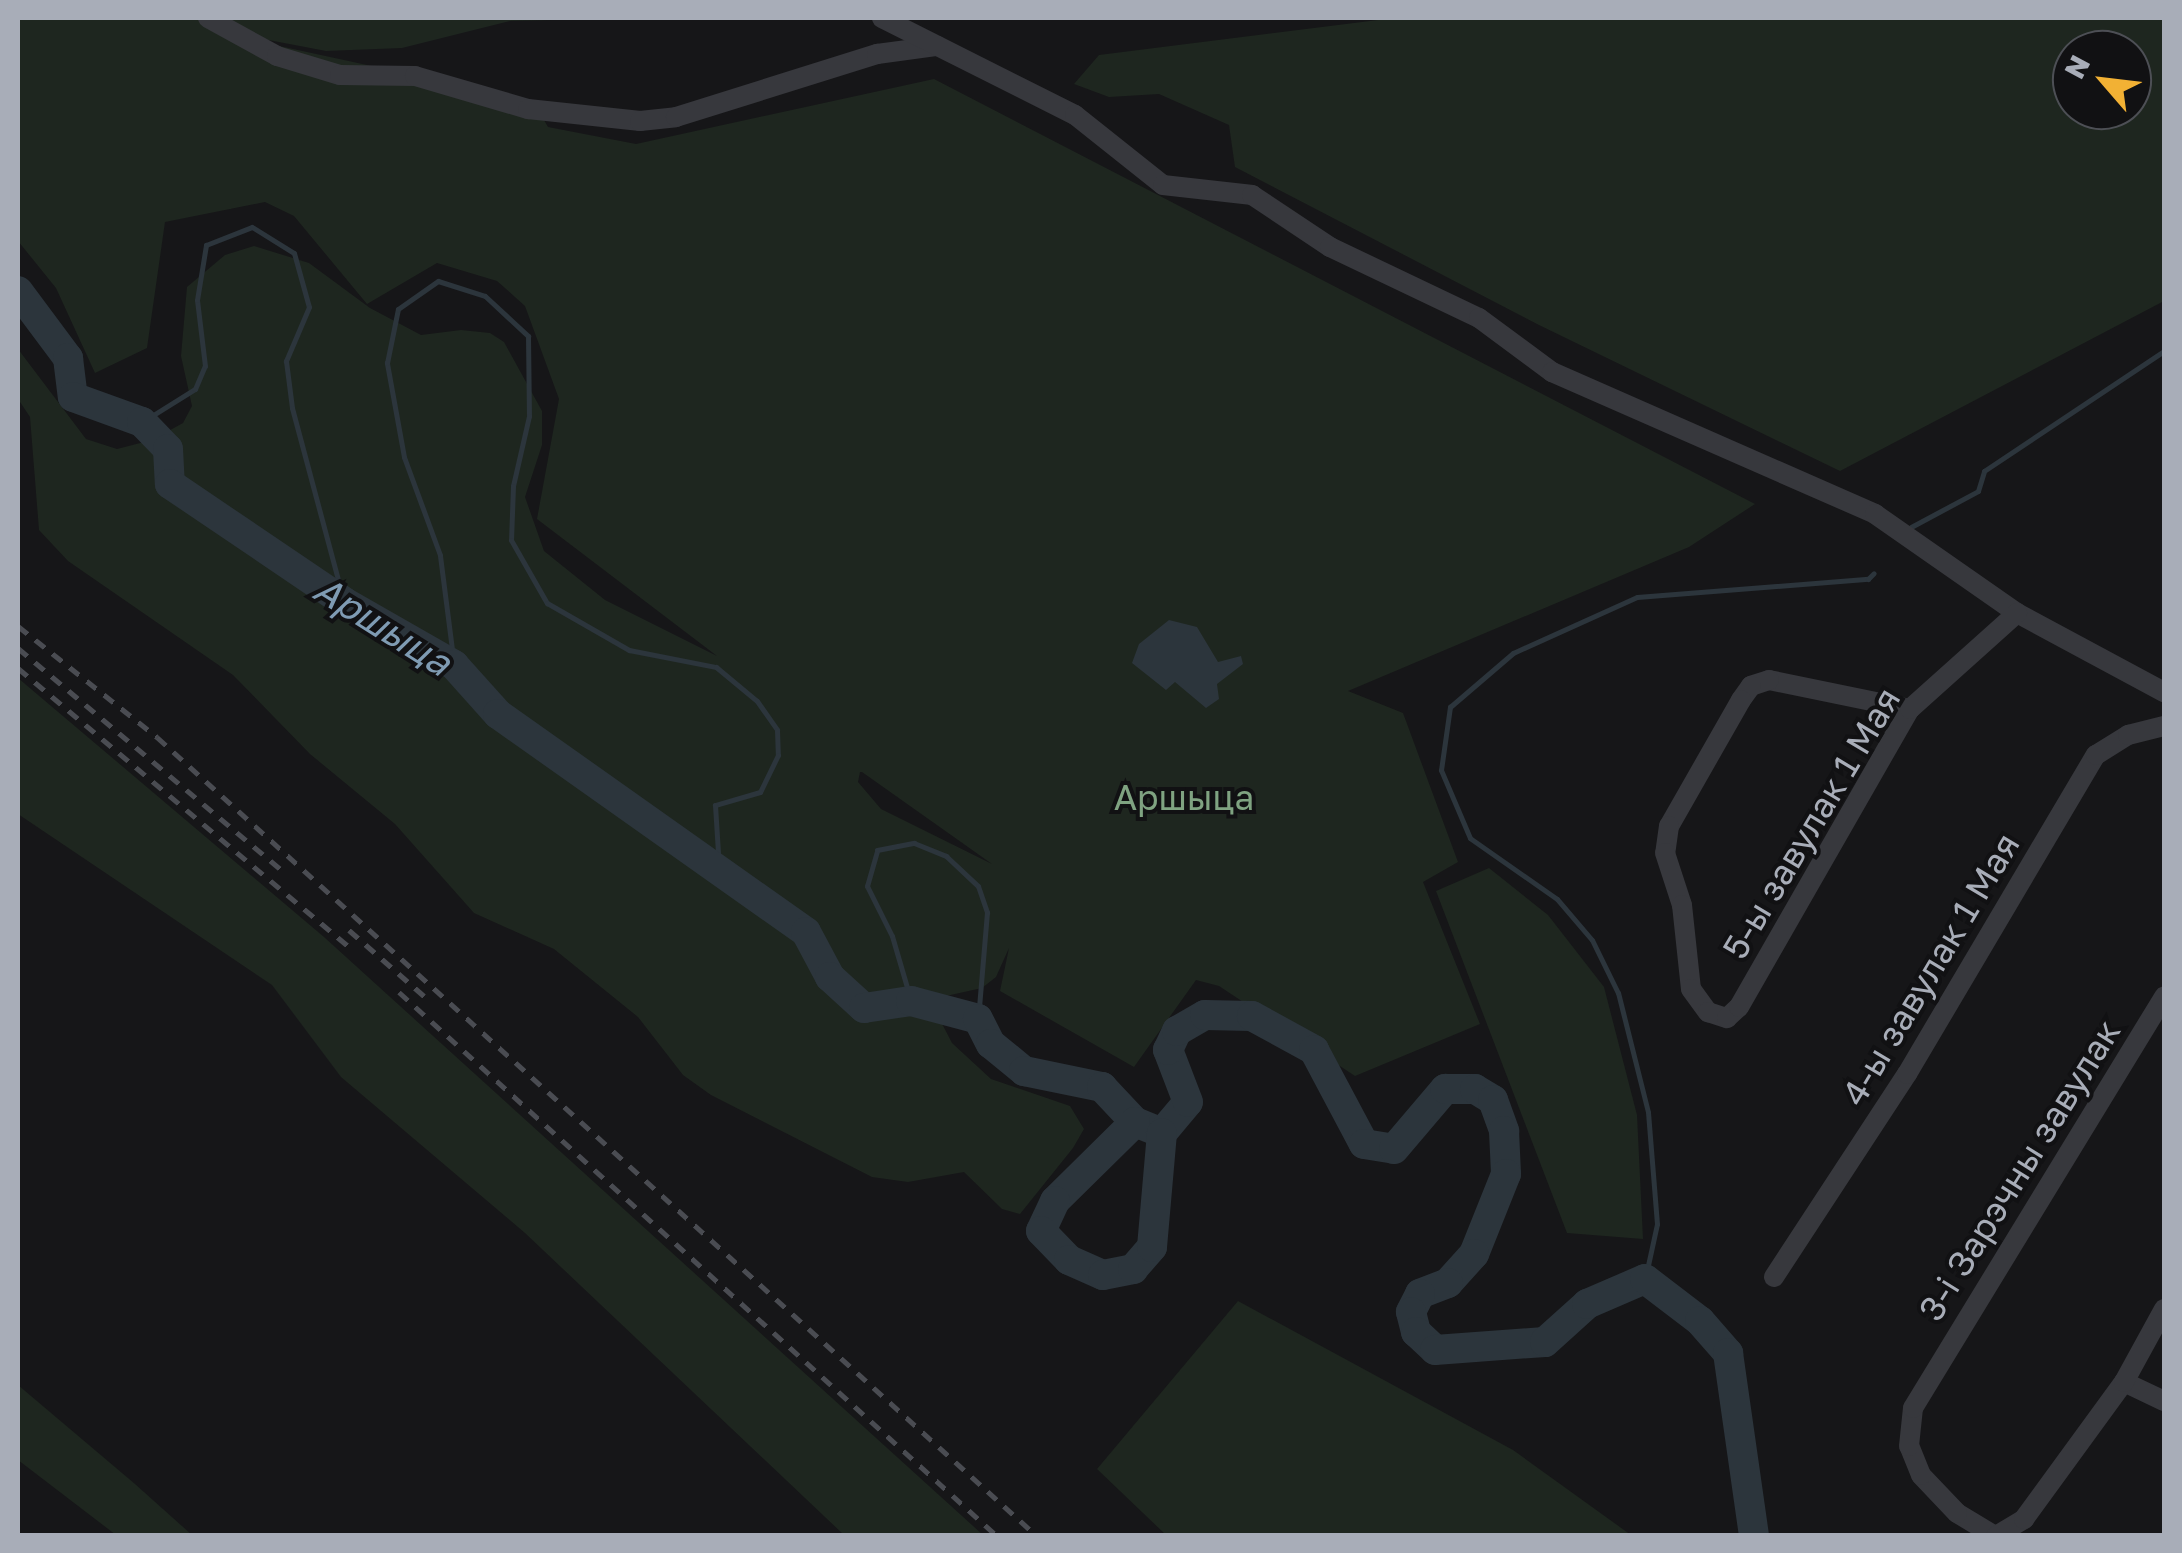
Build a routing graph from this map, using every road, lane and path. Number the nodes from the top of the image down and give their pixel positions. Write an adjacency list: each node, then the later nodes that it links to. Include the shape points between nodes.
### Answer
1 (208, 18): 3 (street, via 278,56 340,74 415,76 528,109 640,121 676,117 877,54)
2 (882, 18): 3 (street)
3 (938, 46): 4 (street, via 1075,115 1163,185 1252,196 1330,247 1479,318 1552,372 1874,514)
4 (2017, 614): 5 (street); 6 (street, 5-ы завулак 1 Мая)
5 (2164, 692)
6 (1910, 709): 6 (street, 5-ы завулак 1 Мая, via 1769,680 1751,686 1668,826 1665,853 1682,905 1691,990 1708,1012 1727,1018 1739,1007)
7 (2164, 726): 9 (street, 4-ы завулак 1 Мая, via 2128,735 2096,755 1907,1074)
8 (2164, 996): 13 (street, 3-і Зарэчны завулак, via 1913,1408 1909,1446 1920,1475 1957,1512)
9 (1774, 1277)
10 (2164, 1309): 11 (street)
11 (2124, 1382): 12 (street); 13 (street, via 2024,1519)
12 (2164, 1401)
13 (1996, 1536)

